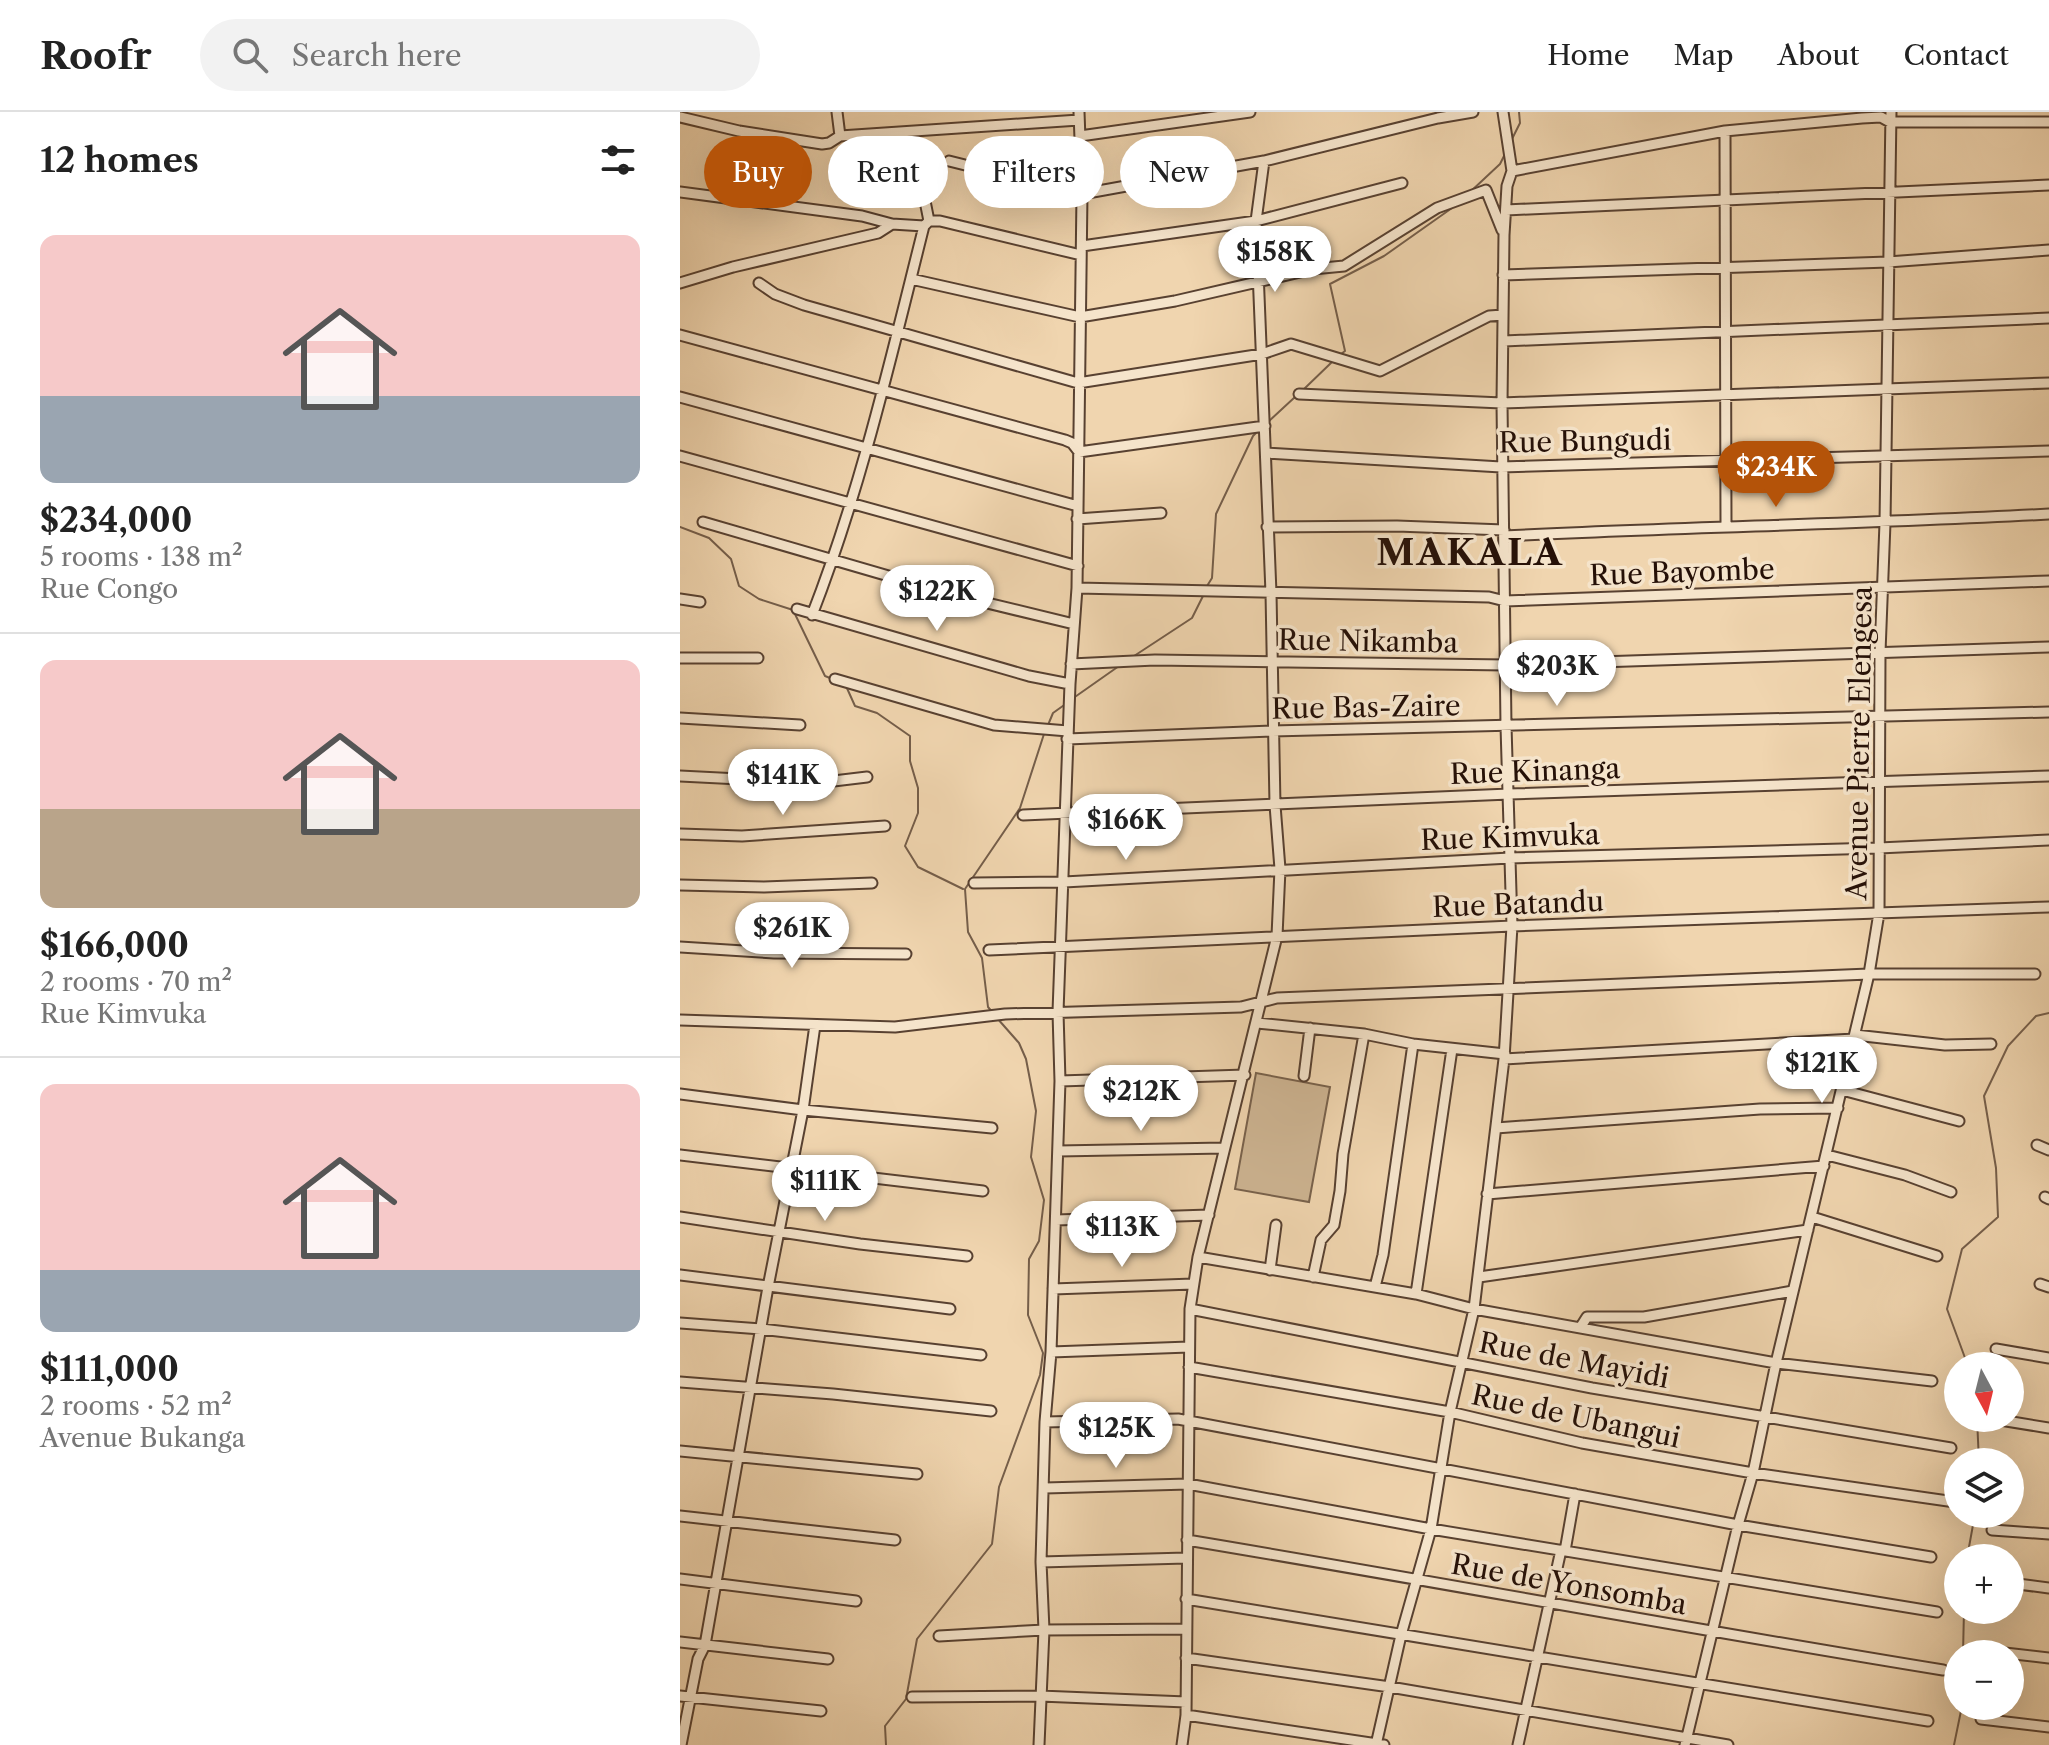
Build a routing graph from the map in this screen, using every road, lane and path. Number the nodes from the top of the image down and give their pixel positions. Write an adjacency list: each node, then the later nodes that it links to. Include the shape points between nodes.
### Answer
1 (837, 112): 11 (street)
2 (1250, 112): 12 (street)
3 (1473, 112): 15 (street)
4 (1503, 112): 17 (street)
5 (1079, 116): 10 (street); 12 (street)
6 (680, 117): 13 (street)
7 (1890, 117): 8 (street); 9 (street); 22 (street, Avenue Pierre Elengesa)
8 (2049, 122)
9 (1725, 131): 17 (street); 23 (street)
10 (870, 134): 11 (street); 28 (street, via 869,174 919,194 925,201)
11 (840, 136)
12 (1080, 136)
13 (828, 143)
14 (949, 161): 16 (street)
15 (1264, 161): 20 (street); 26 (street)
16 (964, 165)
17 (1512, 171): 25 (street)
18 (1402, 183): 26 (street)
19 (2049, 185): 22 (street)
20 (1104, 190)
21 (680, 192): 27 (street)
22 (1889, 192): 23 (street); 32 (street, Avenue Pierre Elengesa)
23 (1725, 199): 25 (street); 33 (street)
24 (1082, 208): 31 (street)
25 (1506, 210): 29 (street)
26 (1256, 221): 31 (street); 36 (street)
27 (892, 224): 28 (street); 37 (street, via 878,233)
28 (926, 224): 31 (street, via 940,221); 35 (street)
29 (1504, 235): 34 (street); 36 (street, via 1486,190 1437,208 1344,266)
30 (2049, 250): 32 (street)
31 (1081, 251): 40 (street)
32 (1888, 262): 33 (street); 42 (street, Avenue Pierre Elengesa)
33 (1725, 266): 34 (street); 43 (street)
34 (1503, 275): 39 (street)
35 (911, 279): 40 (street); 44 (street)
36 (1258, 282): 40 (street); 47 (street)
37 (680, 283)
38 (759, 283): 44 (street, via 804,305)
39 (1503, 315): 46 (street); 47 (street, via 1489,316 1380,371 1291,344)
40 (1080, 317): 48 (street)
41 (2049, 318): 42 (street)
42 (1889, 324): 43 (street); 51 (street, Avenue Pierre Elengesa)
43 (1727, 330): 46 (street); 53 (street)
44 (900, 331): 48 (street); 50 (street)
45 (680, 335): 50 (street)
46 (1504, 341): 55 (street)
47 (1262, 354): 48 (street); 56 (street)
48 (1078, 383): 59 (street)
49 (2049, 383): 51 (street)
50 (883, 390): 57 (street); 59 (street, via 1065,440)
51 (1887, 390): 53 (street); 61 (street, Avenue Pierre Elengesa)
52 (1299, 394): 55 (street)
53 (1726, 396): 55 (street); 63 (street)
54 (680, 397): 57 (street)
55 (1502, 403): 64 (street)
56 (1265, 426): 59 (street); 60 (street)
57 (866, 447): 65 (street); 66 (street)
58 (2049, 451): 61 (street, Rue Bungudi)
59 (1079, 452): 66 (street)
60 (1266, 453): 64 (street, Rue Bungudi); 73 (street)
61 (1885, 455): 63 (street, Rue Bungudi); 71 (street, Avenue Pierre Elengesa)
62 (680, 456): 65 (street)
63 (1725, 460): 64 (street, Rue Bungudi); 72 (street)
64 (1501, 467): 74 (street)
65 (850, 502): 75 (street); 76 (street)
66 (1078, 506): 69 (street)
67 (1161, 513): 69 (street)
68 (2049, 514): 71 (street)
69 (1077, 519): 76 (street)
70 (703, 522): 75 (street)
71 (1885, 523): 72 (street); 78 (street, Avenue Pierre Elengesa)
72 (1726, 526): 74 (street)
73 (1267, 527): 74 (street, via 1397,526); 80 (street)
74 (1504, 533): 82 (street)
75 (834, 559): 85 (street); 86 (street)
76 (1078, 566): 79 (street)
77 (2049, 581): 78 (street, Rue Bayombe)
78 (1882, 586): 82 (street, Rue Bayombe); 88 (street, Avenue Pierre Elengesa)
79 (1077, 588): 80 (street, Rue Bayombe); 86 (street)
80 (1271, 593): 82 (street, Rue Bayombe); 91 (street)
81 (680, 599): 83 (street)
82 (1505, 601): 93 (street)
83 (700, 602)
84 (797, 609): 85 (street)
85 (812, 615): 95 (street)
86 (1074, 624): 92 (street)
87 (2049, 647): 88 (street, Rue Nikamba)
88 (1880, 652): 93 (street, Rue Nikamba); 97 (street, Avenue Pierre Elengesa)
89 (680, 658): 90 (street)
90 (758, 658)
91 (1272, 661): 92 (street, Rue Nikamba); 93 (street, Rue Nikamba); 101 (street)
92 (1071, 664): 95 (street)
93 (1506, 665): 100 (street)
94 (835, 679): 102 (street, Rue Bas-Zaire, via 994,725)
95 (1070, 684): 102 (street)
96 (2049, 712): 97 (street, Rue Bas-Zaire)
97 (1879, 717): 100 (street, Rue Bas-Zaire); 106 (street, Avenue Pierre Elengesa)
98 (680, 718): 99 (street)
99 (800, 725)
100 (1506, 726): 101 (street, Rue Bas-Zaire); 107 (street)
101 (1272, 731): 102 (street, Rue Bas-Zaire); 108 (street)
102 (1067, 735): 109 (street)
103 (680, 776): 105 (street, via 817,783)
104 (2049, 776): 106 (street, Rue Kinanga)
105 (867, 777)
106 (1880, 782): 107 (street, Rue Kinanga); 114 (street, Avenue Pierre Elengesa)
107 (1509, 794): 108 (street, Rue Kinanga); 115 (street)
108 (1275, 805): 109 (street, Rue Kinanga); 116 (street)
109 (1066, 814): 110 (street, Rue Kinanga); 117 (street)
110 (1023, 815)
111 (885, 826): 112 (street, via 742,836)
112 (680, 834)
113 (2049, 840): 114 (street, Rue Kimvuka)
114 (1879, 848): 115 (street, Rue Kimvuka); 122 (street, Avenue Pierre Elengesa)
115 (1510, 858): 116 (street, Rue Kimvuka); 123 (street)
116 (1280, 869): 117 (street, Rue Kimvuka); 124 (street)
117 (1064, 882): 119 (street, Rue Kimvuka); 125 (street)
118 (872, 883): 120 (street)
119 (974, 883)
120 (680, 885)
121 (2049, 907): 122 (street, Rue Batandu)
122 (1879, 913): 123 (street, Rue Batandu); 129 (street, Avenue Pierre Elengesa)
123 (1512, 926): 124 (street, Rue Batandu); 131 (street)
124 (1277, 936): 125 (street, Rue Batandu); 132 (street)
125 (1062, 946): 127 (street, Rue Batandu); 133 (street)
126 (680, 947): 128 (street)
127 (989, 950)
128 (906, 954)
129 (1869, 974): 130 (street); 131 (street); 139 (street, Avenue Pierre Elengesa)
130 (2035, 974)
131 (1508, 989): 132 (street, via 1277,998); 143 (street)
132 (1261, 1003): 133 (street); 135 (street)
133 (1058, 1012): 136 (street, via 895,1027); 146 (street)
134 (680, 1020): 136 (street)
135 (1257, 1023): 137 (street); 144 (street)
136 (815, 1025): 150 (street)
137 (1310, 1028): 138 (street); 145 (street)
138 (1364, 1034): 140 (street); 177 (street, via 1334,1225 1321,1240)
139 (1854, 1037): 141 (street); 143 (street); 147 (street, Avenue Pierre Elengesa)
140 (1413, 1044): 142 (street); 181 (street)
141 (1991, 1044)
142 (1452, 1049): 143 (street); 184 (street)
143 (1504, 1056): 153 (street)
144 (1245, 1075): 146 (street); 155 (street)
145 (1304, 1076)
146 (1060, 1081): 157 (street)
147 (1842, 1090): 149 (street, Avenue Pierre Elengesa); 151 (street)
148 (680, 1094): 150 (street)
149 (1838, 1108): 153 (street); 159 (street, Avenue Pierre Elengesa)
150 (803, 1110): 152 (street); 161 (street)
151 (1959, 1121)
152 (992, 1128)
153 (1496, 1128): 164 (street)
154 (2037, 1145): 156 (street)
155 (1224, 1148): 157 (street); 165 (street)
156 (2049, 1150)
157 (1058, 1151): 168 (street)
158 (680, 1155): 161 (street)
159 (1827, 1155): 160 (street, Avenue Pierre Elengesa); 163 (street)
160 (1824, 1166): 164 (street); 167 (street, Avenue Pierre Elengesa)
161 (791, 1169): 162 (street); 171 (street)
162 (983, 1191)
163 (1951, 1192)
164 (1487, 1194): 178 (street)
165 (1209, 1215): 168 (street); 174 (street)
166 (680, 1217): 171 (street)
167 (1812, 1217): 170 (street, Avenue Pierre Elengesa); 173 (street)
168 (1056, 1220): 182 (street)
169 (1276, 1225): 175 (street)
170 (1808, 1230): 178 (street); 183 (street, Avenue Pierre Elengesa)
171 (779, 1233): 172 (street); 180 (street)
172 (967, 1256)
173 (1937, 1256)
174 (1198, 1257): 175 (street); 179 (street)
175 (1270, 1270): 177 (street)
176 (680, 1275): 180 (street)
177 (1313, 1277): 181 (street)
178 (1479, 1277): 187 (street)
179 (1193, 1284): 182 (street); 186 (street)
180 (768, 1287): 185 (street); 190 (street)
181 (1375, 1287): 184 (street)
182 (1053, 1289): 193 (street)
183 (1793, 1291): 189 (street, via 1644,1317 1587,1317); 197 (street, Avenue Pierre Elengesa)
184 (1416, 1294): 187 (street)
185 (950, 1309)
186 (1190, 1309): 191 (street); 196 (street, Rue de Mayidi)
187 (1474, 1309): 189 (street); 196 (street)
188 (680, 1323): 190 (street)
189 (1580, 1328): 197 (street)
190 (761, 1329): 194 (street); 201 (street)
191 (1189, 1347): 193 (street); 198 (street)
192 (1996, 1349): 195 (street)
193 (1051, 1352): 206 (street)
194 (981, 1355)
195 (2049, 1358)
196 (1463, 1362): 203 (street); 204 (street, Rue de Mayidi)
197 (1776, 1363): 199 (street); 204 (street, Avenue Pierre Elengesa)
198 (1189, 1367): 203 (street, Rue de Ubangui); 205 (street)
199 (1932, 1381)
200 (680, 1382): 201 (street)
201 (752, 1387): 202 (street); 211 (street)
202 (991, 1411)
203 (1450, 1412): 212 (street); 213 (street, Rue de Ubangui, via 1582,1443)
204 (1765, 1418): 209 (street, Rue de Mayidi); 213 (street, Avenue Pierre Elengesa)
205 (1189, 1421): 206 (street); 212 (street); 215 (street)
206 (1045, 1422): 216 (street)
207 (2024, 1424): 208 (street)
208 (2049, 1428)
209 (1951, 1448)
210 (680, 1451): 211 (street)
211 (740, 1455): 214 (street); 220 (street)
212 (1440, 1467): 217 (street); 222 (street)
213 (1753, 1473): 218 (street, Rue de Ubangui); 221 (street, Avenue Pierre Elengesa)
214 (917, 1474)
215 (1188, 1484): 216 (street); 222 (street); 226 (street)
216 (1045, 1488): 230 (street)
217 (1575, 1494): 221 (street); 227 (street)
218 (1944, 1500)
219 (680, 1516): 220 (street)
220 (727, 1520): 225 (street); 234 (street)
221 (1738, 1525): 228 (street); 233 (street, Avenue Pierre Elengesa)
222 (1431, 1529): 227 (street); 231 (street)
223 (1992, 1530): 224 (street)
224 (2049, 1534)
225 (895, 1540)
226 (1187, 1540): 229 (street); 231 (street, Rue de Yonsomba)
227 (1563, 1551): 233 (street); 239 (street)
228 (1931, 1557)
229 (1186, 1558): 230 (street); 237 (street)
230 (1041, 1562): 242 (street)
231 (1416, 1578): 239 (street, Rue de Yonsomba); 244 (street)
232 (680, 1579): 234 (street)
233 (1727, 1579): 240 (street); 243 (street, Avenue Pierre Elengesa)
234 (716, 1582): 238 (street); 247 (street)
235 (2024, 1585): 236 (street)
236 (2049, 1588)
237 (1186, 1599): 241 (street); 244 (street)
238 (856, 1601)
239 (1548, 1604): 243 (street, Rue de Yonsomba); 249 (street)
240 (1937, 1612)
241 (1185, 1629): 242 (street); 250 (street)
242 (1044, 1630): 245 (street); 257 (street)
243 (1713, 1632): 253 (street, Rue de Yonsomba); 254 (street, Avenue Pierre Elengesa)
244 (1401, 1635): 249 (street); 255 (street)
245 (939, 1636)
246 (680, 1642): 247 (street)
247 (705, 1645): 252 (street); 258 (street)
248 (2024, 1655): 251 (street)
249 (1536, 1657): 254 (street); 262 (street)
250 (1186, 1658): 255 (street); 260 (street)
251 (2049, 1658)
252 (828, 1659)
253 (1943, 1670)
254 (1699, 1685): 265 (street); 267 (street, Avenue Pierre Elengesa)
255 (1390, 1687): 262 (street); 271 (street)
256 (680, 1696): 258 (street)
257 (1040, 1696): 259 (street); 260 (street); 269 (street)
258 (691, 1697): 261 (street); 268 (street)
259 (912, 1697)
260 (1186, 1702): 263 (street)
261 (821, 1711)
262 (1525, 1711): 267 (street); 272 (street)
263 (1186, 1715): 270 (street); 271 (street)
264 (1990, 1720): 266 (street)
265 (1928, 1721)
266 (2049, 1727)
267 (1686, 1742): 273 (street)
268 (681, 1745)
269 (1039, 1745)
270 (1182, 1745)
271 (1379, 1745)
272 (1518, 1745)
273 (1728, 1745)

